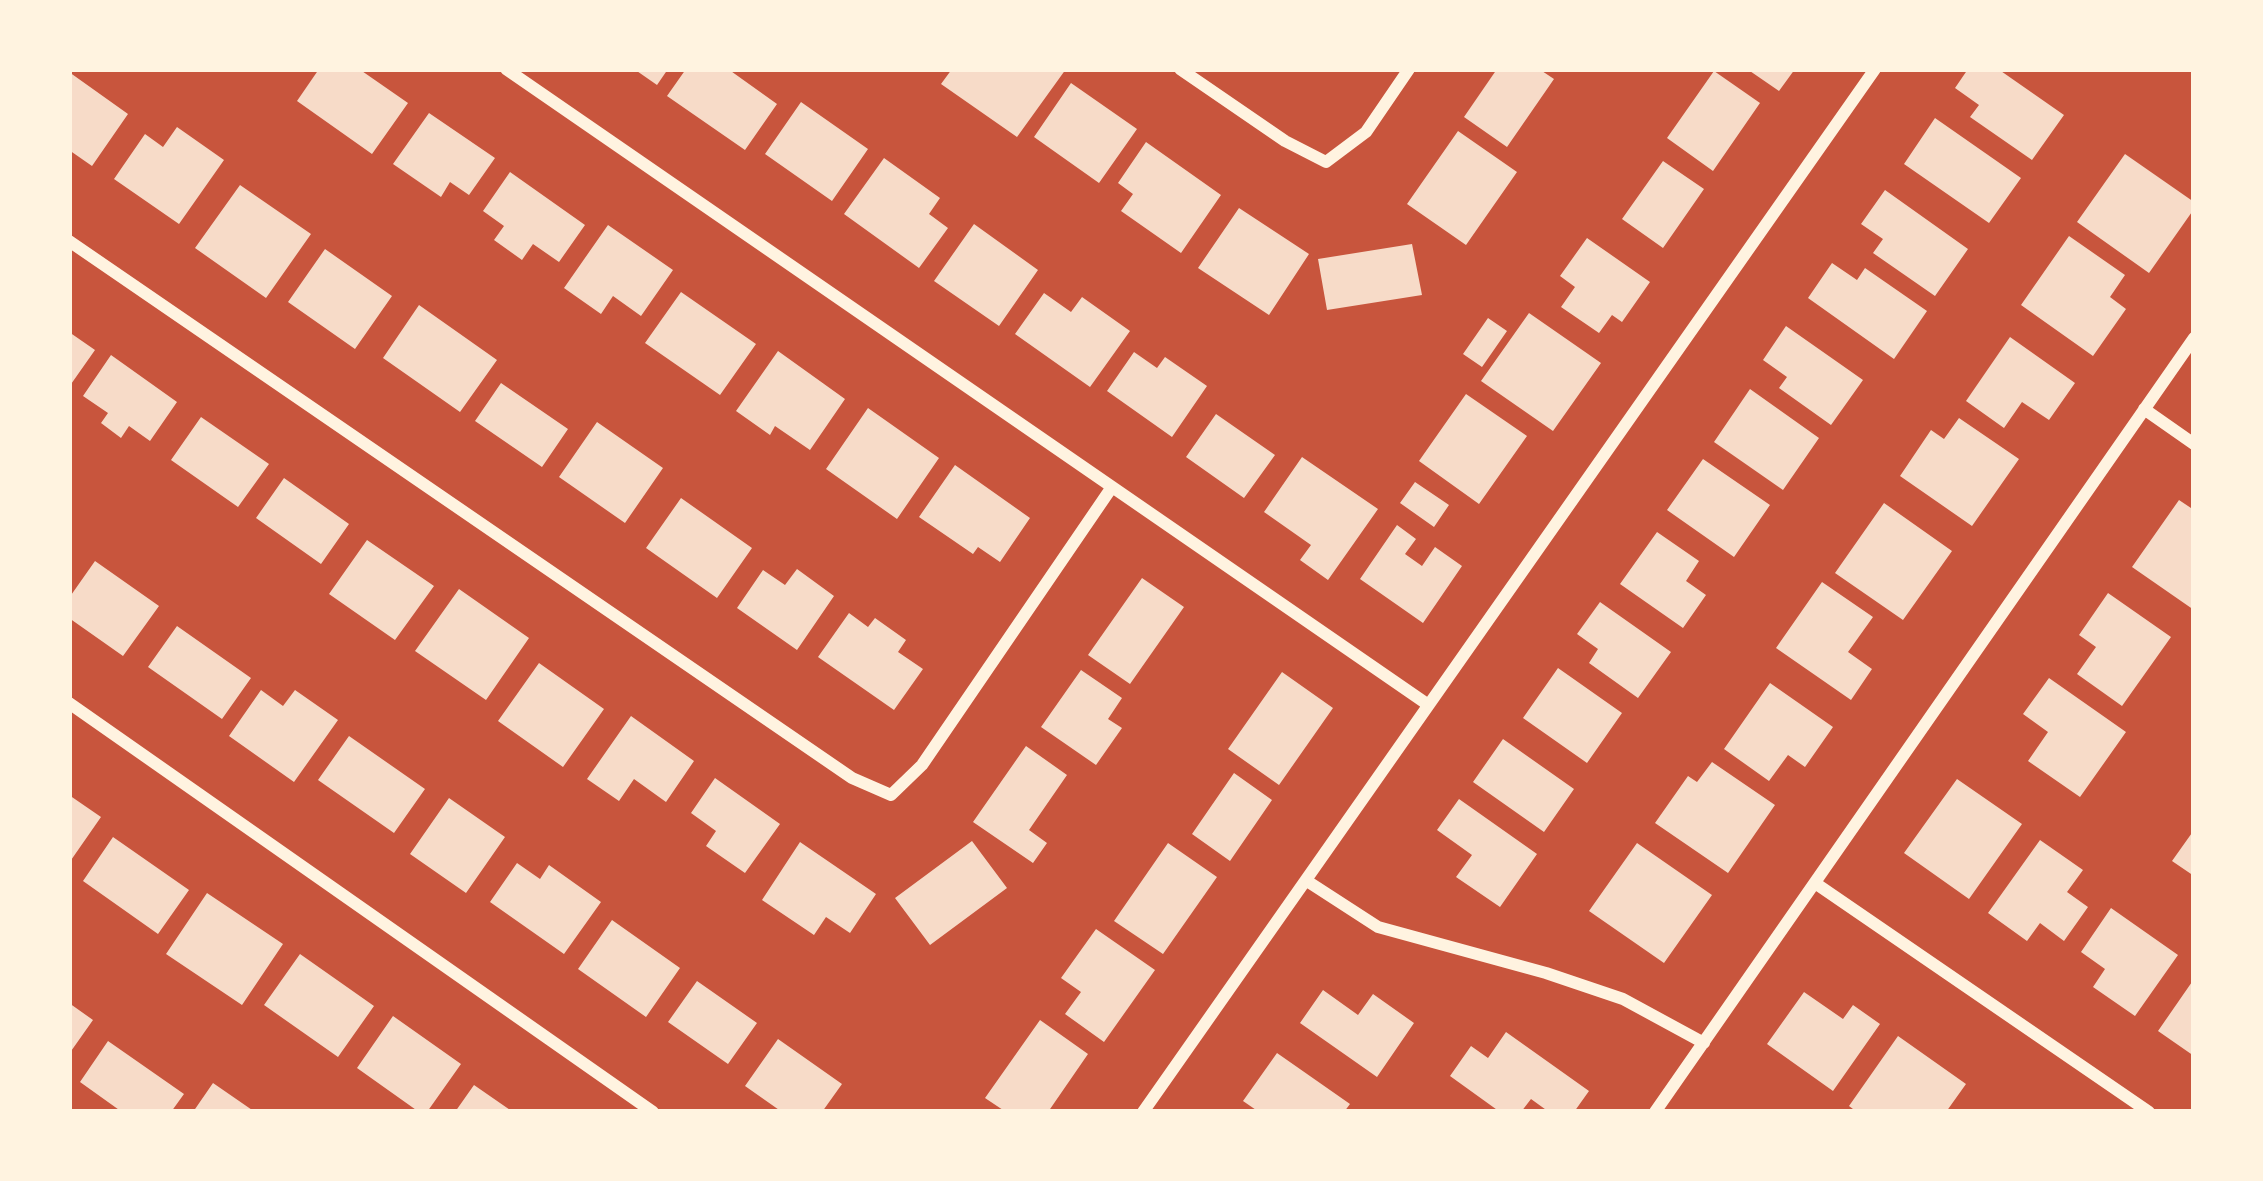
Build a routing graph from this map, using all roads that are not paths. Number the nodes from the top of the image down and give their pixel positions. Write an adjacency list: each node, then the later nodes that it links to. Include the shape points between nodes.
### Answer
1 (506, 69): 9 (street)
2 (1180, 69): 3 (street, via 1326,163 1366,132)
3 (1409, 69)
4 (1875, 69): 11 (street)
5 (69, 241): 9 (street, via 852,778 891,795 922,765)
6 (2194, 338): 7 (street)
7 (2144, 410): 8 (street); 13 (street)
8 (2194, 444)
9 (1112, 487): 11 (street)
10 (69, 703): 15 (street)
11 (1427, 704): 12 (street)
12 (1307, 880): 14 (street, via 1378,927 1623,999); 16 (street)
13 (1815, 883): 14 (street); 18 (street)
14 (1704, 1043): 17 (street)
15 (653, 1112)
16 (1143, 1112)
17 (1655, 1112)
18 (2149, 1112)

